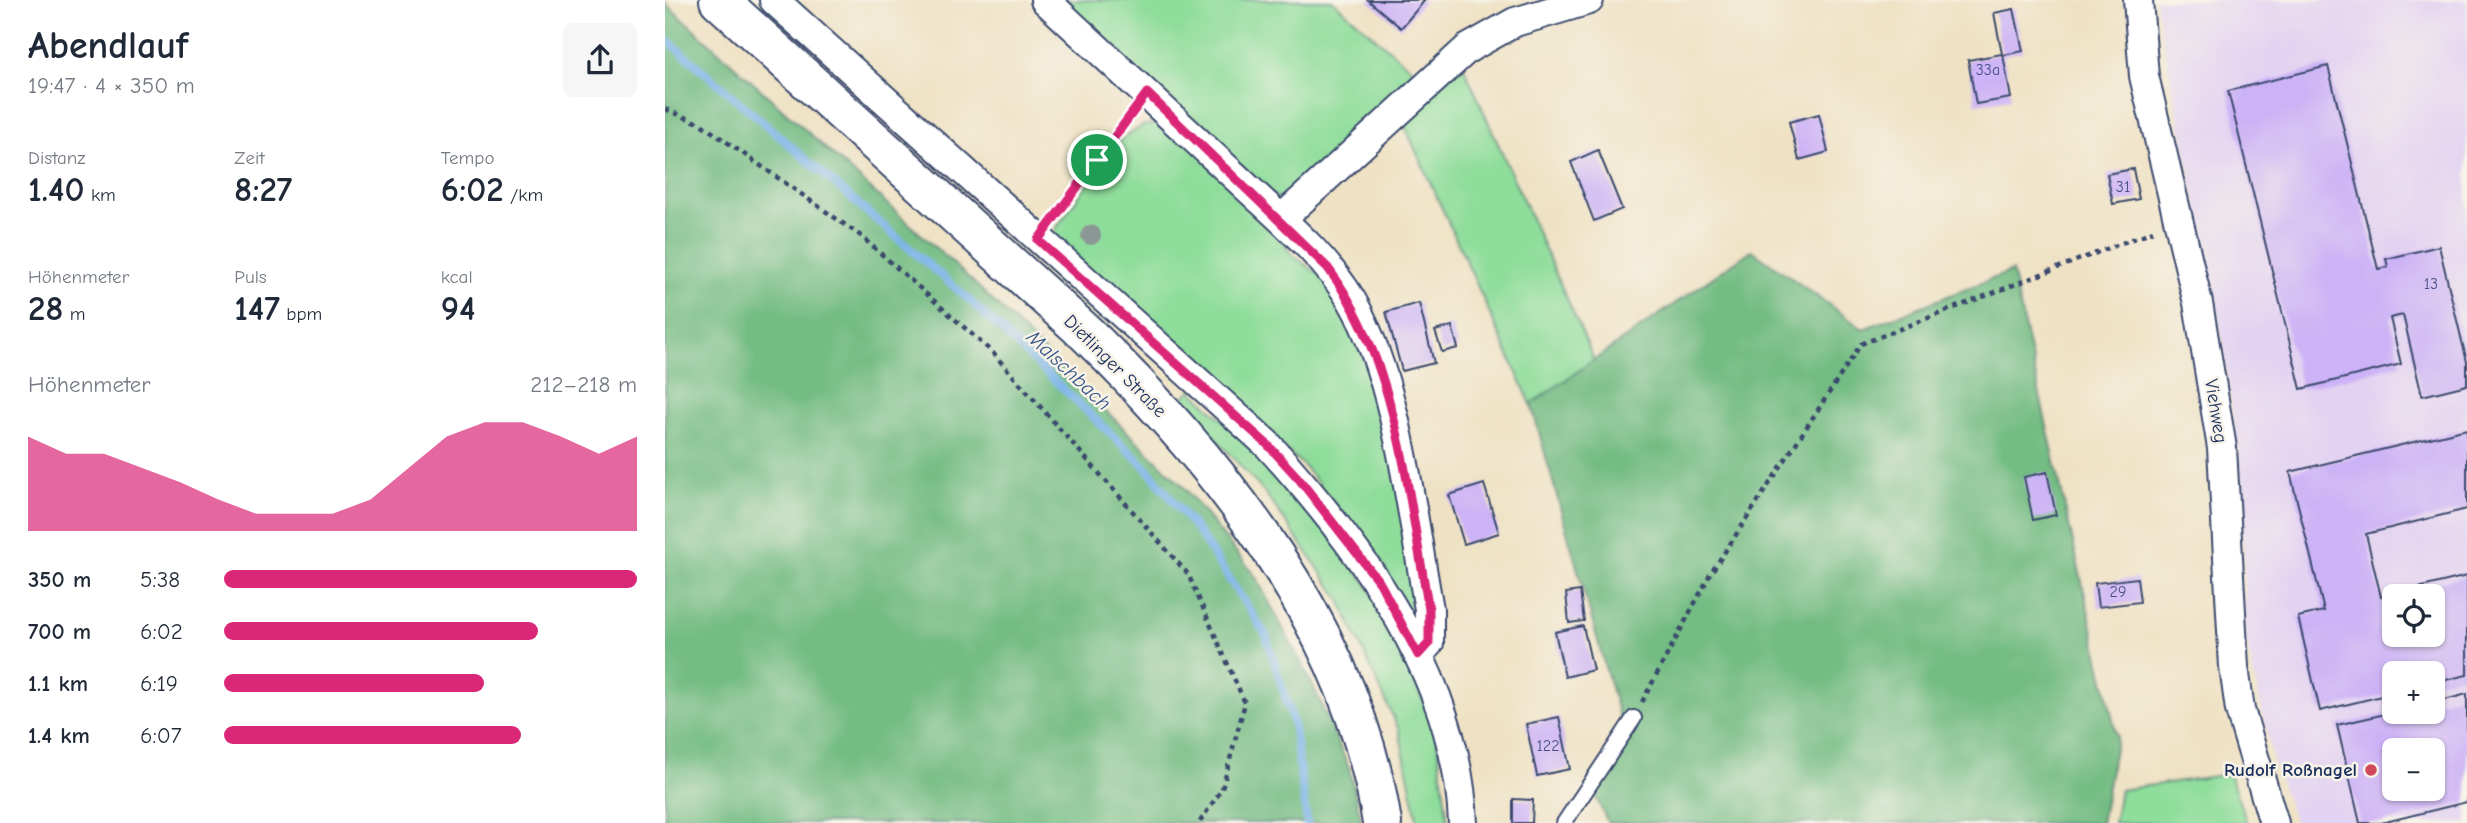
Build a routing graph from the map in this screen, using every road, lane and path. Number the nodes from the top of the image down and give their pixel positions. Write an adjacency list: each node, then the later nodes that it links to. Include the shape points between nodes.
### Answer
1 (719, 0): 14 (main road, Dietlinger Straße, via 1142,388 1250,519 1295,586 1328,651 1358,729)
2 (774, 0): 10 (street, Dietlinger Straße)
3 (1045, 0): 6 (street)
4 (1589, 0): 8 (street, via 1515,22 1467,49)
5 (2138, 0): 9 (street, Viehweg, via 2144,76)
6 (1147, 93): 8 (street); 10 (path)
7 (665, 109): 13 (path, via 701,124 860,236 992,352 1188,574 1245,703 1222,789)
8 (1281, 219): 11 (street, via 1351,299 1386,392 1429,609 1429,643)
9 (2178, 222): 12 (path, via 1861,344 1711,573); 17 (street, Viehweg, via 2198,303 2222,449 2240,710)
10 (1038, 240): 11 (street, Dietlinger Straße, via 1268,445 1380,583)
11 (1418, 655): 15 (street, Dietlinger Straße, via 1449,734)
12 (1633, 718): 16 (lane)
13 (1199, 823)
14 (1382, 823)
15 (1463, 823)
16 (1564, 823)
17 (2274, 823)

